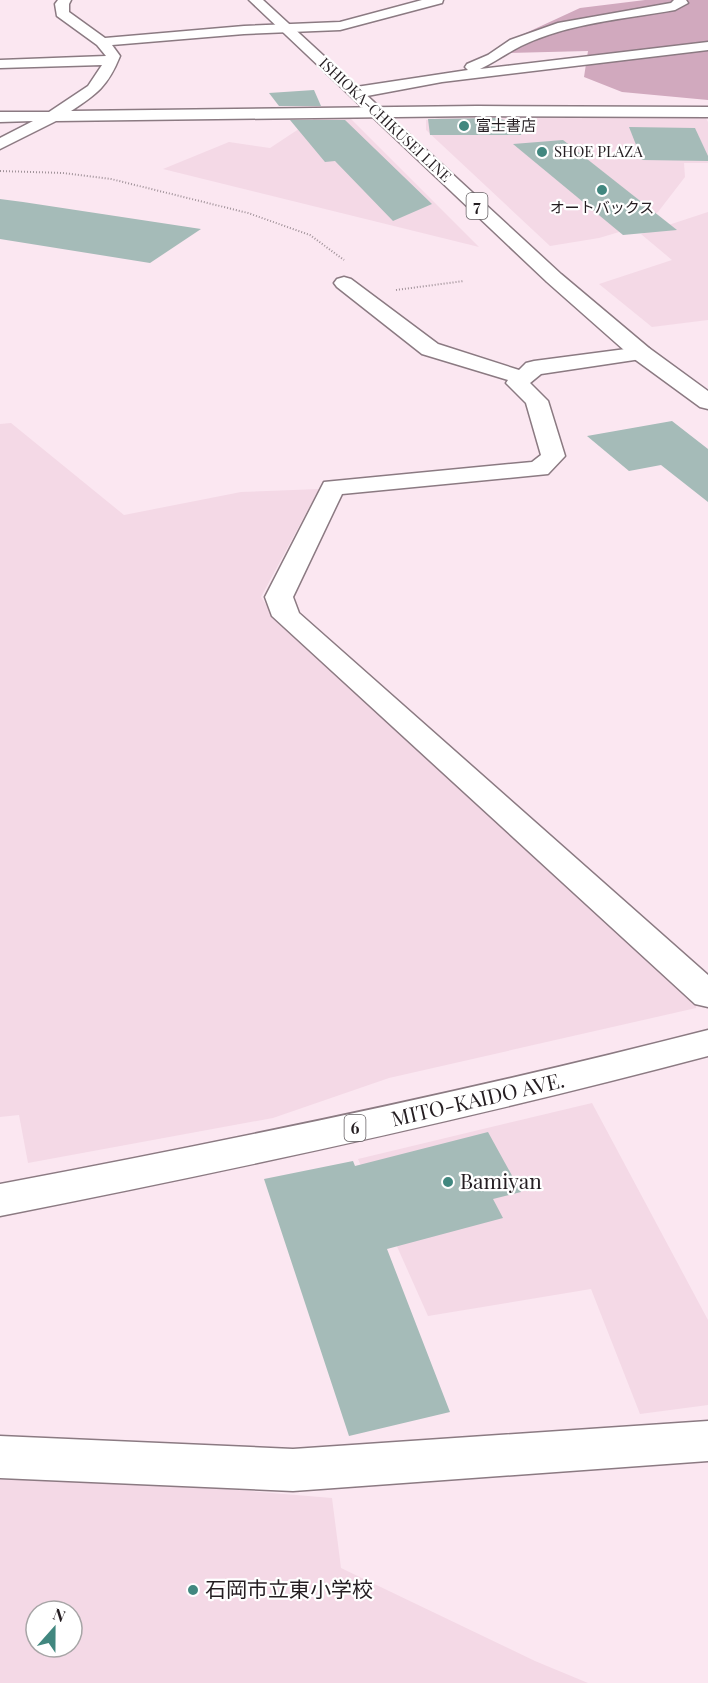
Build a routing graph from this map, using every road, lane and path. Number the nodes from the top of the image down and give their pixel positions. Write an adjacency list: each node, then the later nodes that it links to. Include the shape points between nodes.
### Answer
1 (65, 0): 6 (main road, via 62,13)
2 (255, 0): 8 (main road, ISHIOKA-CHIKUSEI LINE / 7)
3 (437, 0): 8 (main road, via 340,26)
4 (680, 0): 12 (main road, via 675,6 563,26 515,43)
5 (145, 21): 9 (main road)
6 (77, 22): 7 (main road); 10 (main road)
7 (99, 22)
8 (285, 29): 10 (main road); 21 (main road, ISHIOKA-CHIKUSEI LINE / 7)
9 (164, 36)
10 (102, 42): 13 (main road)
11 (708, 46): 15 (main road)
12 (493, 58): 15 (main road); 20 (main road, via 462,71)
13 (111, 60): 14 (main road); 19 (main road)
14 (0, 64)
15 (529, 67): 20 (main road)
16 (0, 75): 17 (main road)
17 (47, 78)
18 (79, 81): 19 (main road)
19 (100, 82): 24 (main road)
20 (417, 82): 21 (main road)
21 (356, 92): 23 (main road, ISHIOKA-CHIKUSEI LINE / 7)
22 (708, 112): 23 (main road)
23 (378, 113): 24 (main road); 30 (main road, ISHIOKA-CHIKUSEI LINE / 7, via 554,278)
24 (50, 116): 25 (main road); 26 (main road)
25 (0, 117)
26 (0, 144)
27 (0, 171): 28 (path, via 100,176 274,221 308,234 334,250)
28 (351, 281): 29 (path); 31 (main road, via 430,349)
29 (464, 281)
30 (641, 353): 31 (main road, via 534,368); 32 (main road, ISHIOKA-CHIKUSEI LINE / 7)
31 (523, 378): 33 (main road, via 517,383 537,401 553,456 539,469 333,487 279,597 286,616)
32 (708, 402)
33 (708, 995)
34 (708, 1043): 35 (main road, MITO-KAIDO AVE. / 6, via 589,1075 351,1129)
35 (0, 1200)
36 (708, 1441): 37 (main road, via 293,1470)
37 (0, 1457)

